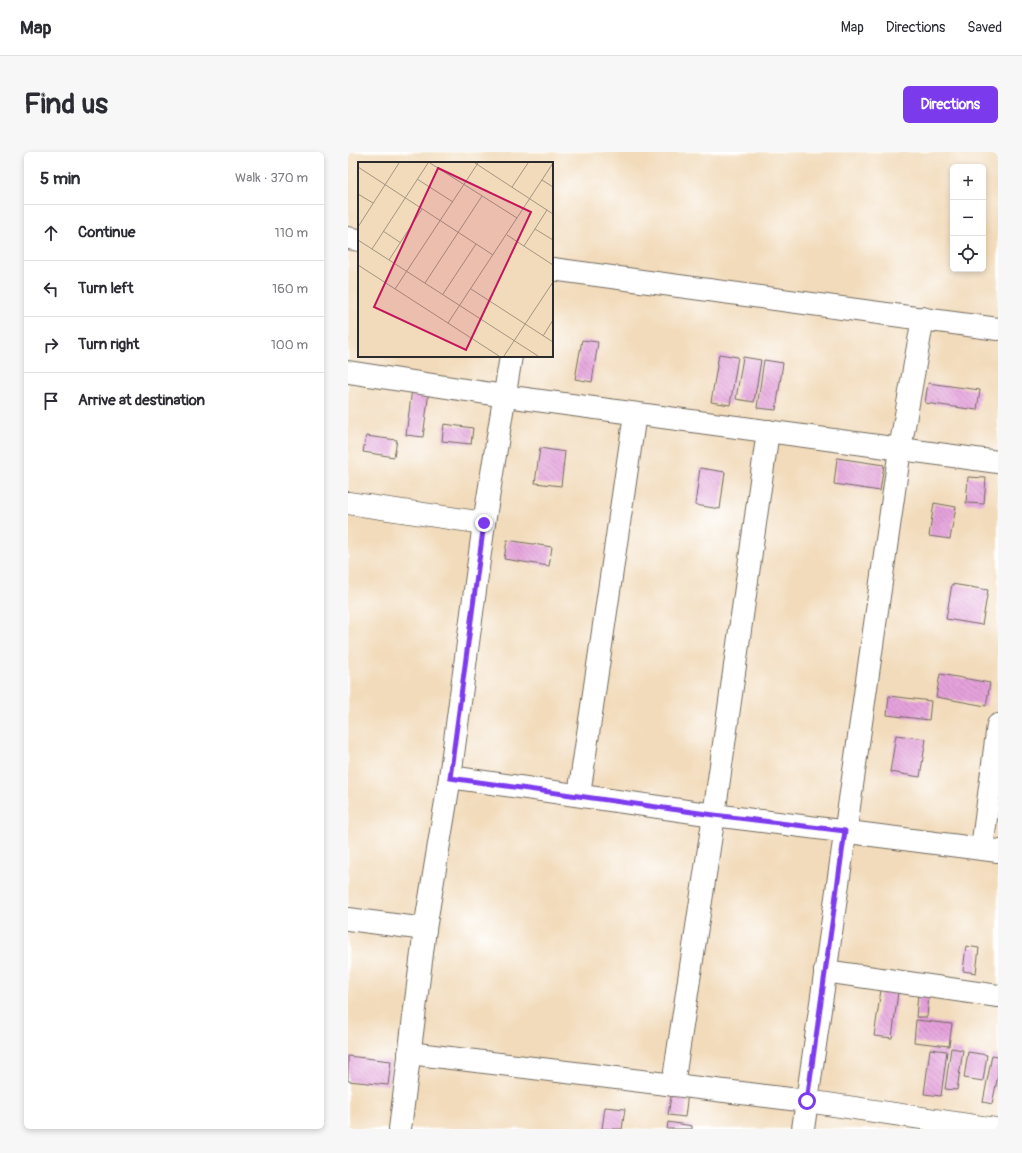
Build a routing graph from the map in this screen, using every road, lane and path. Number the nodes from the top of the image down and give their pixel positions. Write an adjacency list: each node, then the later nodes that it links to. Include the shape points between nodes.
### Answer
1 (348, 238): 2 (street)
2 (358, 240)
3 (553, 269): 4 (street)
4 (922, 318): 5 (street); 11 (street)
5 (998, 328)
6 (511, 357): 8 (street)
7 (348, 372): 8 (street)
8 (505, 396): 9 (street); 14 (street)
9 (635, 414): 10 (street); 17 (street)
10 (768, 431): 11 (street); 18 (street)
11 (900, 449): 12 (street); 19 (street)
12 (998, 462)
13 (348, 502): 14 (street)
14 (484, 523): 16 (street)
15 (998, 725): 20 (street)
16 (450, 778): 17 (street); 22 (street)
17 (579, 795): 18 (street)
18 (714, 815): 19 (street); 26 (street)
19 (845, 831): 20 (street); 23 (street)
20 (990, 850)
21 (348, 919): 22 (street)
22 (425, 929): 25 (street)
23 (825, 971): 24 (street); 27 (street)
24 (998, 996)
25 (409, 1052): 26 (street); 28 (street)
26 (673, 1085): 27 (street)
27 (807, 1101): 29 (street); 30 (street)
28 (400, 1129)
29 (803, 1129)
30 (995, 1129)

